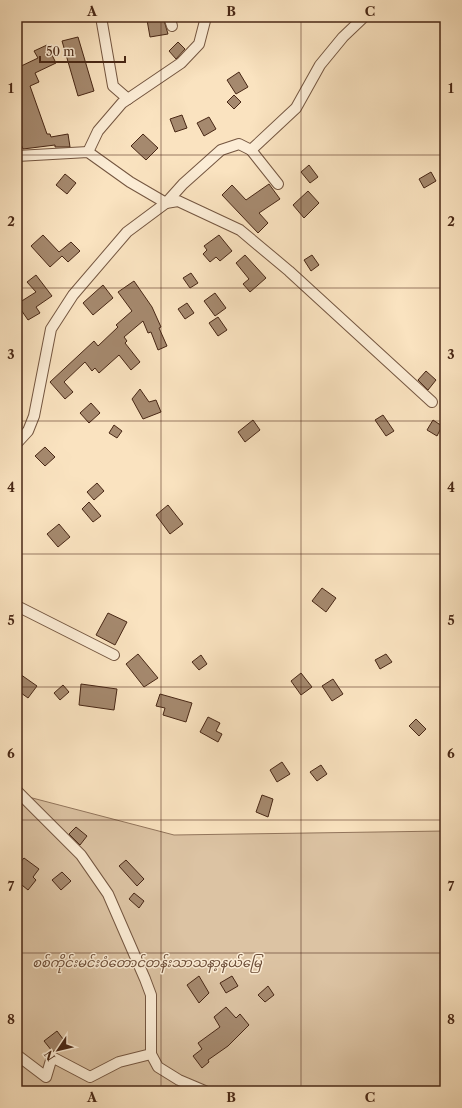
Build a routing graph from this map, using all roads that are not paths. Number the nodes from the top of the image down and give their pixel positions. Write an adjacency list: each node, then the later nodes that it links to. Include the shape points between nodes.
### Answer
1 (101, 17): 4 (street, via 113,86)
2 (206, 17): 4 (street, via 198,44 181,63)
3 (364, 17): 5 (street, via 320,65 296,108)
4 (128, 99): 6 (street, via 98,131)
5 (252, 150): 8 (street); 9 (street, via 238,144 221,150)
6 (88, 152): 7 (street); 9 (street, via 130,182)
7 (17, 156)
8 (278, 184)
9 (166, 203): 10 (street, via 178,201 240,230 289,271); 11 (street, via 127,232 73,295 51,329 34,416 28,431)
10 (432, 402)
11 (17, 443)
12 (17, 606): 13 (street)
13 (114, 655)
14 (17, 791): 15 (street, via 81,855 108,894 151,995)
15 (151, 1054): 16 (street, via 119,1062 90,1077 52,1056 46,1077); 17 (street, via 158,1067 179,1080)
16 (17, 1055)
17 (205, 1091)

